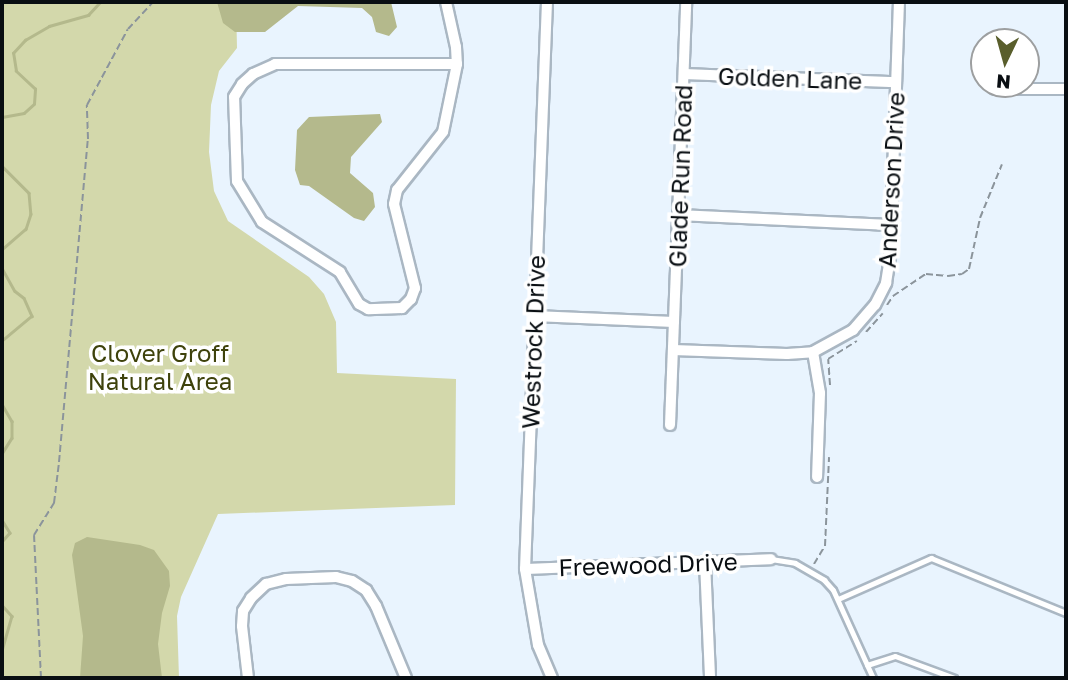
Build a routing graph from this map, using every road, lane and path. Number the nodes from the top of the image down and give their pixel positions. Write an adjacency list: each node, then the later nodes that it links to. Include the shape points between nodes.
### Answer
1 (153, 2): 29 (path, via 128,29 87,105 88,139 54,503 34,535)
2 (446, 2): 6 (street)
3 (547, 2): 14 (street, Westrock Drive)
4 (686, 2): 7 (street, Glade Run Road)
5 (899, 2): 8 (street, Anderson Drive)
6 (457, 64): 6 (street, via 443,132 397,190 394,204 415,288 402,307 368,309 359,304 340,272 262,222 237,181 234,97 253,74 275,64)
7 (684, 74): 8 (street, Golden Lane); 12 (street, Glade Run Road)
8 (896, 82): 13 (street, Anderson Drive)
9 (1040, 89): 10 (street)
10 (1066, 89)
11 (1002, 164): 18 (path, via 980,218 969,269 948,276 926,274 893,296 877,322 828,359)
12 (678, 215): 13 (street); 15 (street, Glade Run Road)
13 (891, 225): 17 (street, Anderson Drive, via 889,272 875,305 853,330)
14 (534, 316): 15 (street); 24 (street, Westrock Drive)
15 (674, 322): 16 (street, Glade Run Road)
16 (673, 350): 17 (street, Anderson Drive); 19 (street, Glade Run Road)
17 (813, 352): 21 (street, via 820,393)
18 (830, 387)
19 (670, 425)
20 (829, 455): 25 (path, via 825,546)
21 (817, 477)
22 (771, 559): 23 (street, Freewood Drive); 25 (lane)
23 (705, 562): 24 (street, Freewood Drive); 33 (street)
24 (525, 569): 32 (street, Westrock Drive, via 538,645)
25 (809, 570): 26 (lane, via 824,580)
26 (838, 599): 27 (lane, via 931,558); 28 (lane)
27 (1066, 613)
28 (867, 665): 34 (lane); 35 (lane, via 895,656)
29 (41, 678)
30 (248, 678): 31 (street, via 242,626 243,611 251,598 266,584 286,579 336,577 366,590)
31 (406, 678)
32 (550, 678)
33 (710, 678)
34 (873, 678)
35 (954, 678)

